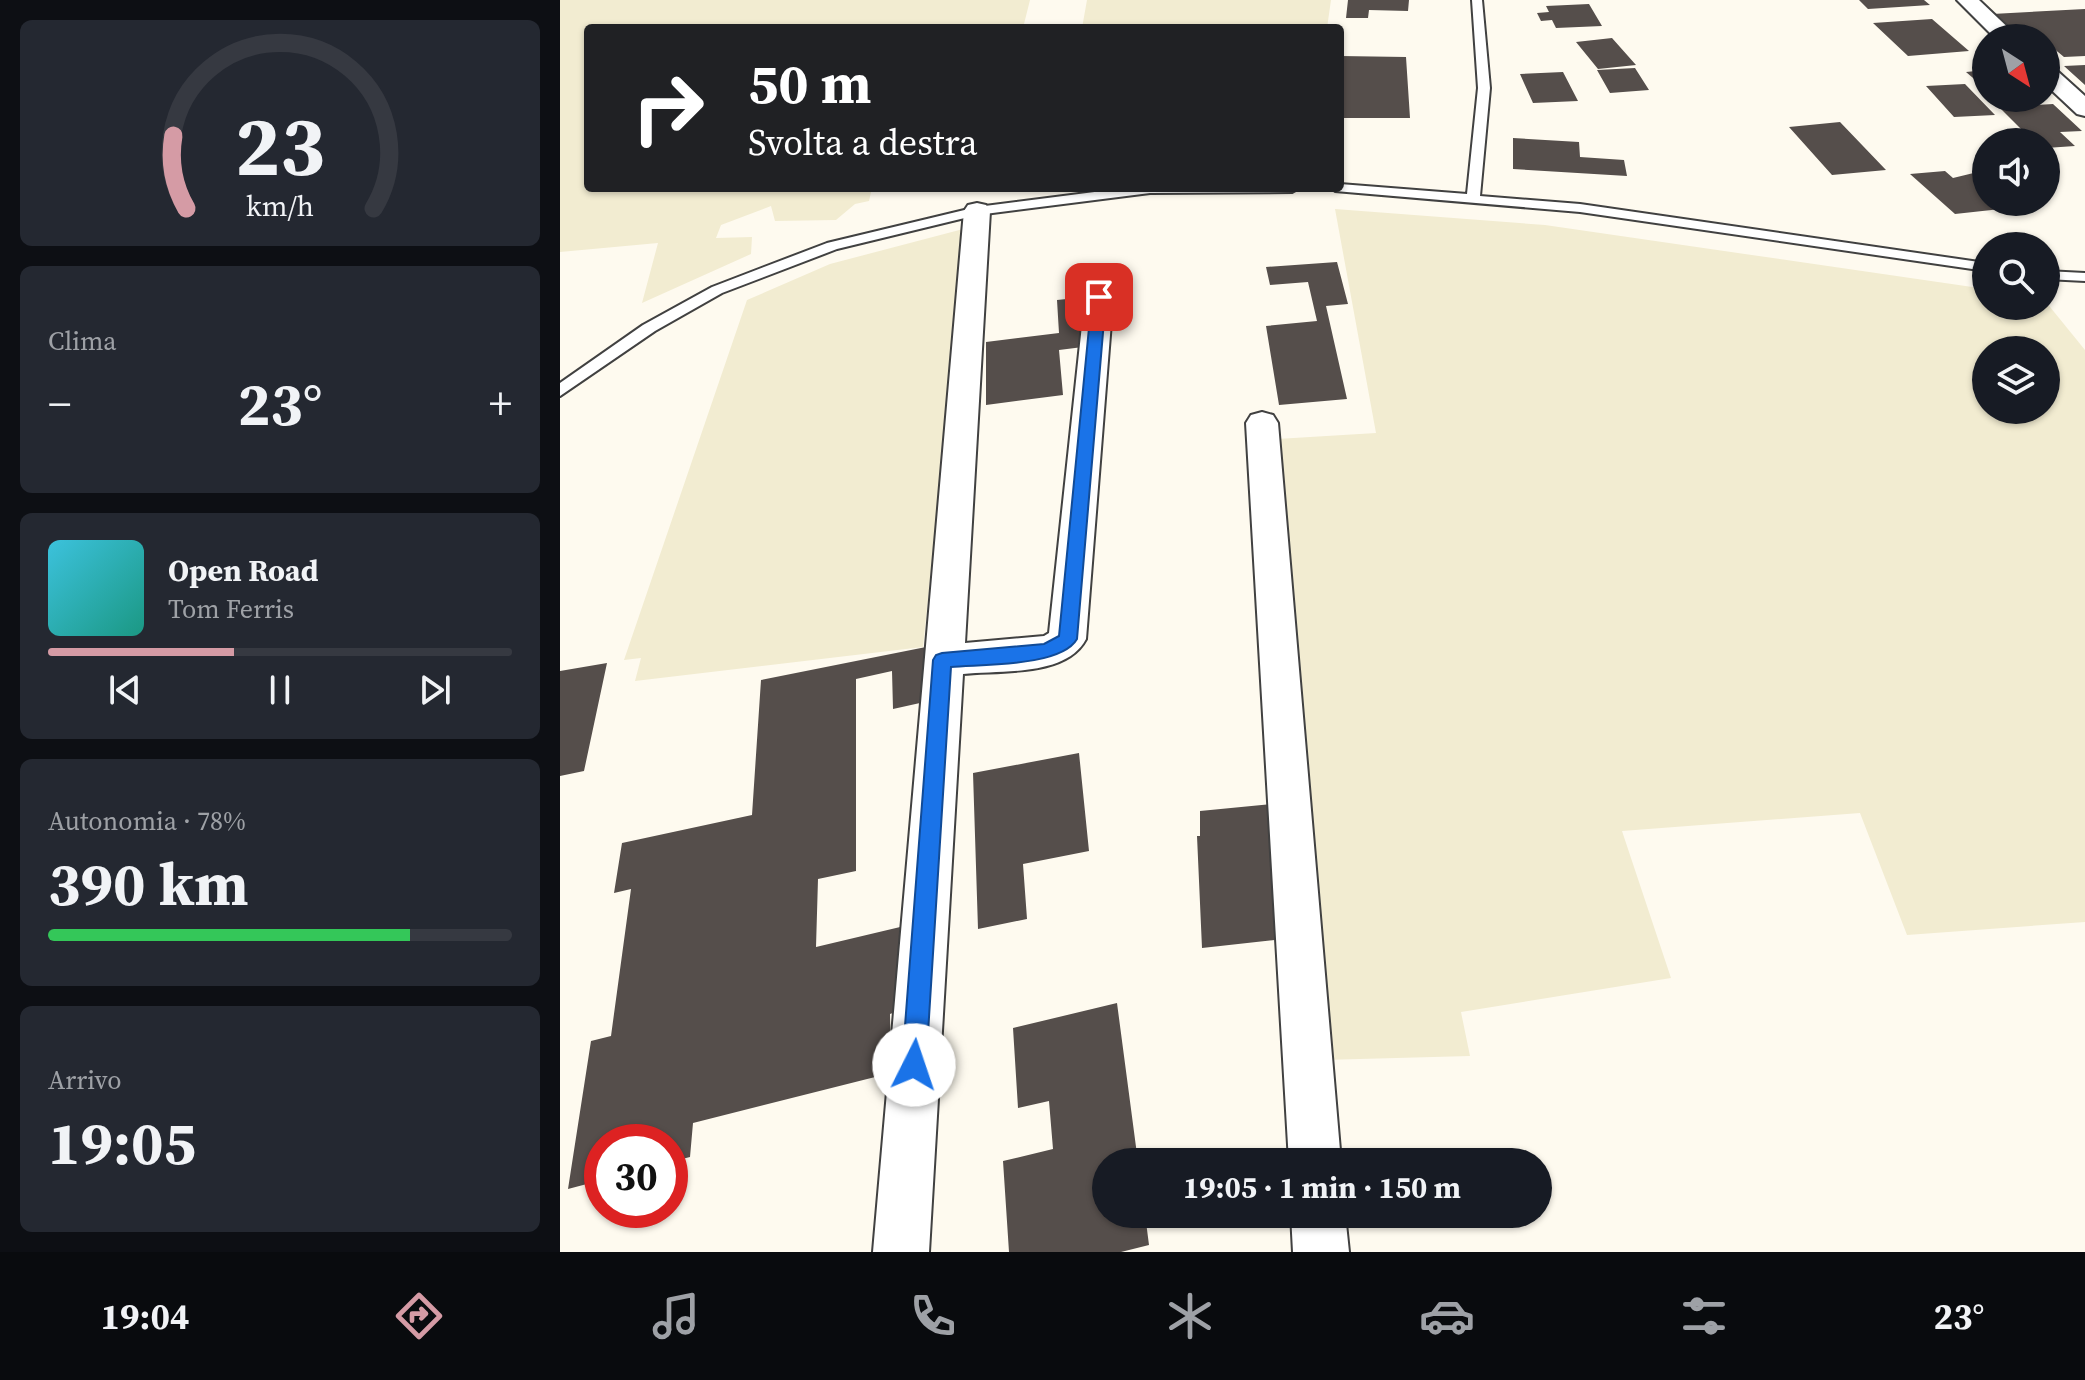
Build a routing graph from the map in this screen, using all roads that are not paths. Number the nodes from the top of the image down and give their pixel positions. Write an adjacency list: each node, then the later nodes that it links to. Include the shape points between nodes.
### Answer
1 (1477, 0): 8 (lane, via 1484,88)
2 (1967, 0): 3 (street)
3 (1993, 24)
4 (2060, 86): 5 (street)
5 (2085, 109)
6 (1344, 188): 8 (lane)
7 (1126, 192): 9 (lane)
8 (1473, 198): 10 (lane, via 1595,210)
9 (977, 211): 14 (lane, via 832,246 717,290 649,328); 16 (street)
10 (1972, 265)
11 (2060, 276): 12 (lane)
12 (2085, 277)
13 (1099, 297): 16 (street, via 1067,639 1044,651)
14 (560, 391)
15 (1262, 423): 17 (street)
16 (942, 660): 19 (street)
17 (1314, 1148)
18 (1319, 1228): 20 (street)
19 (901, 1252)
20 (1321, 1252)

